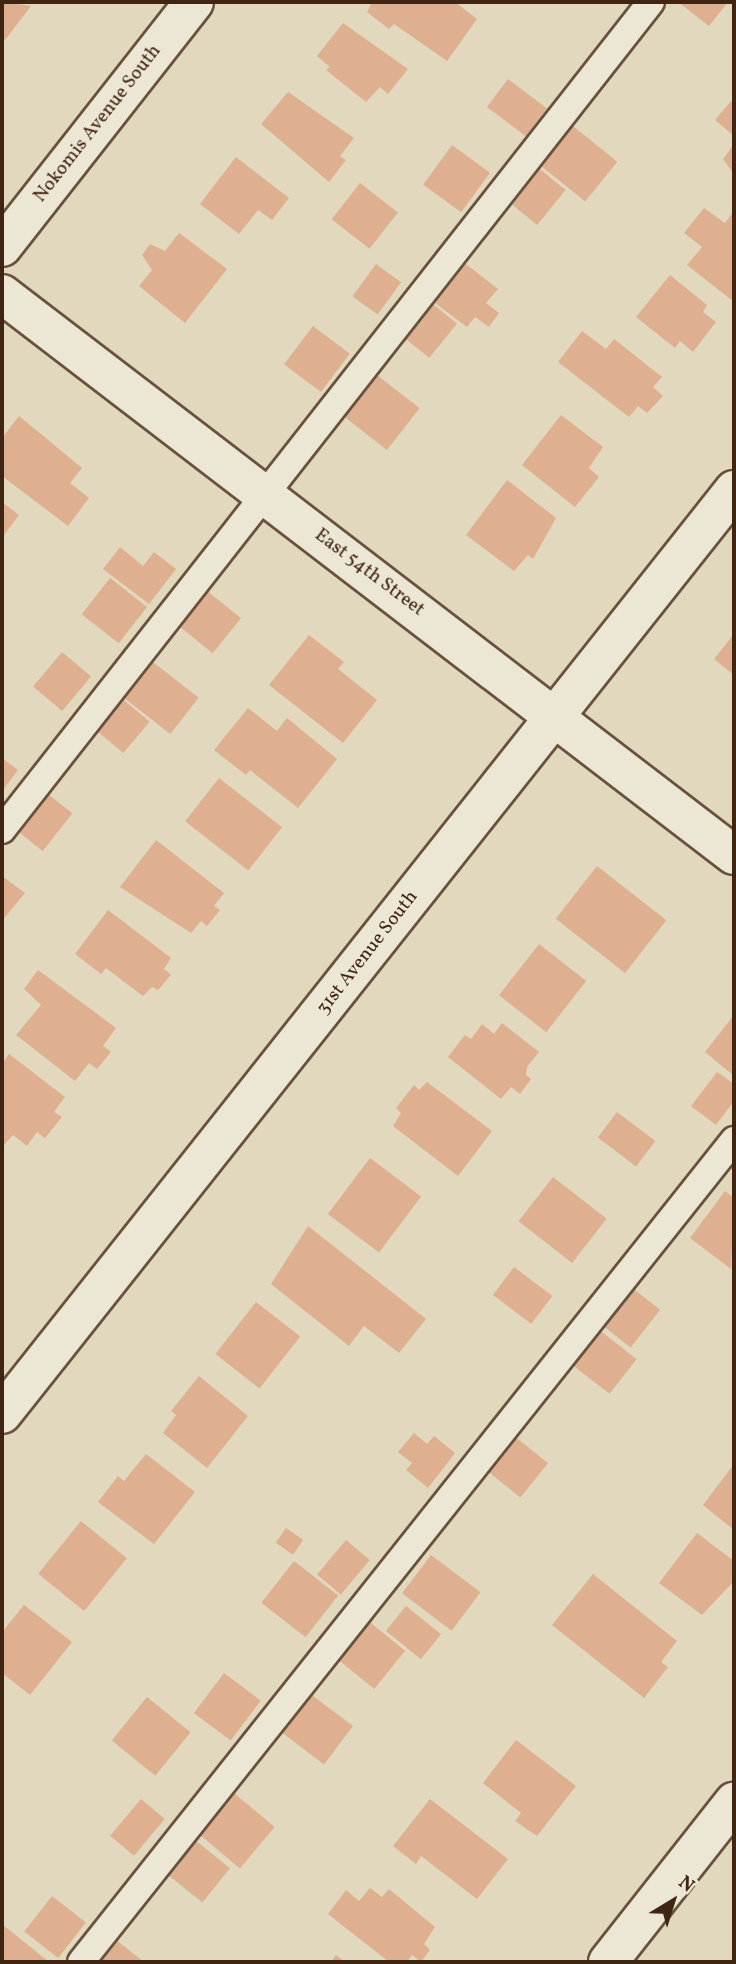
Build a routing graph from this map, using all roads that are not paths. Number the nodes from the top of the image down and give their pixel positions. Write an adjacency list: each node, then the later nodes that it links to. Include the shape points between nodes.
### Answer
1 (194, 2): 3 (street, Nokomis Avenue South)
2 (651, 2): 6 (lane)
3 (2, 247)
4 (2, 294): 6 (street, East 54th Street)
5 (734, 490): 7 (street, 31st Avenue South)
6 (267, 496): 7 (street, East 54th Street); 8 (lane)
7 (557, 716): 9 (street, East 54th Street); 11 (street, 31st Avenue South)
8 (2, 830)
9 (734, 855)
10 (734, 1140): 13 (lane)
11 (2, 1414)
12 (734, 1802): 14 (street)
13 (81, 1962)
14 (608, 1962)

